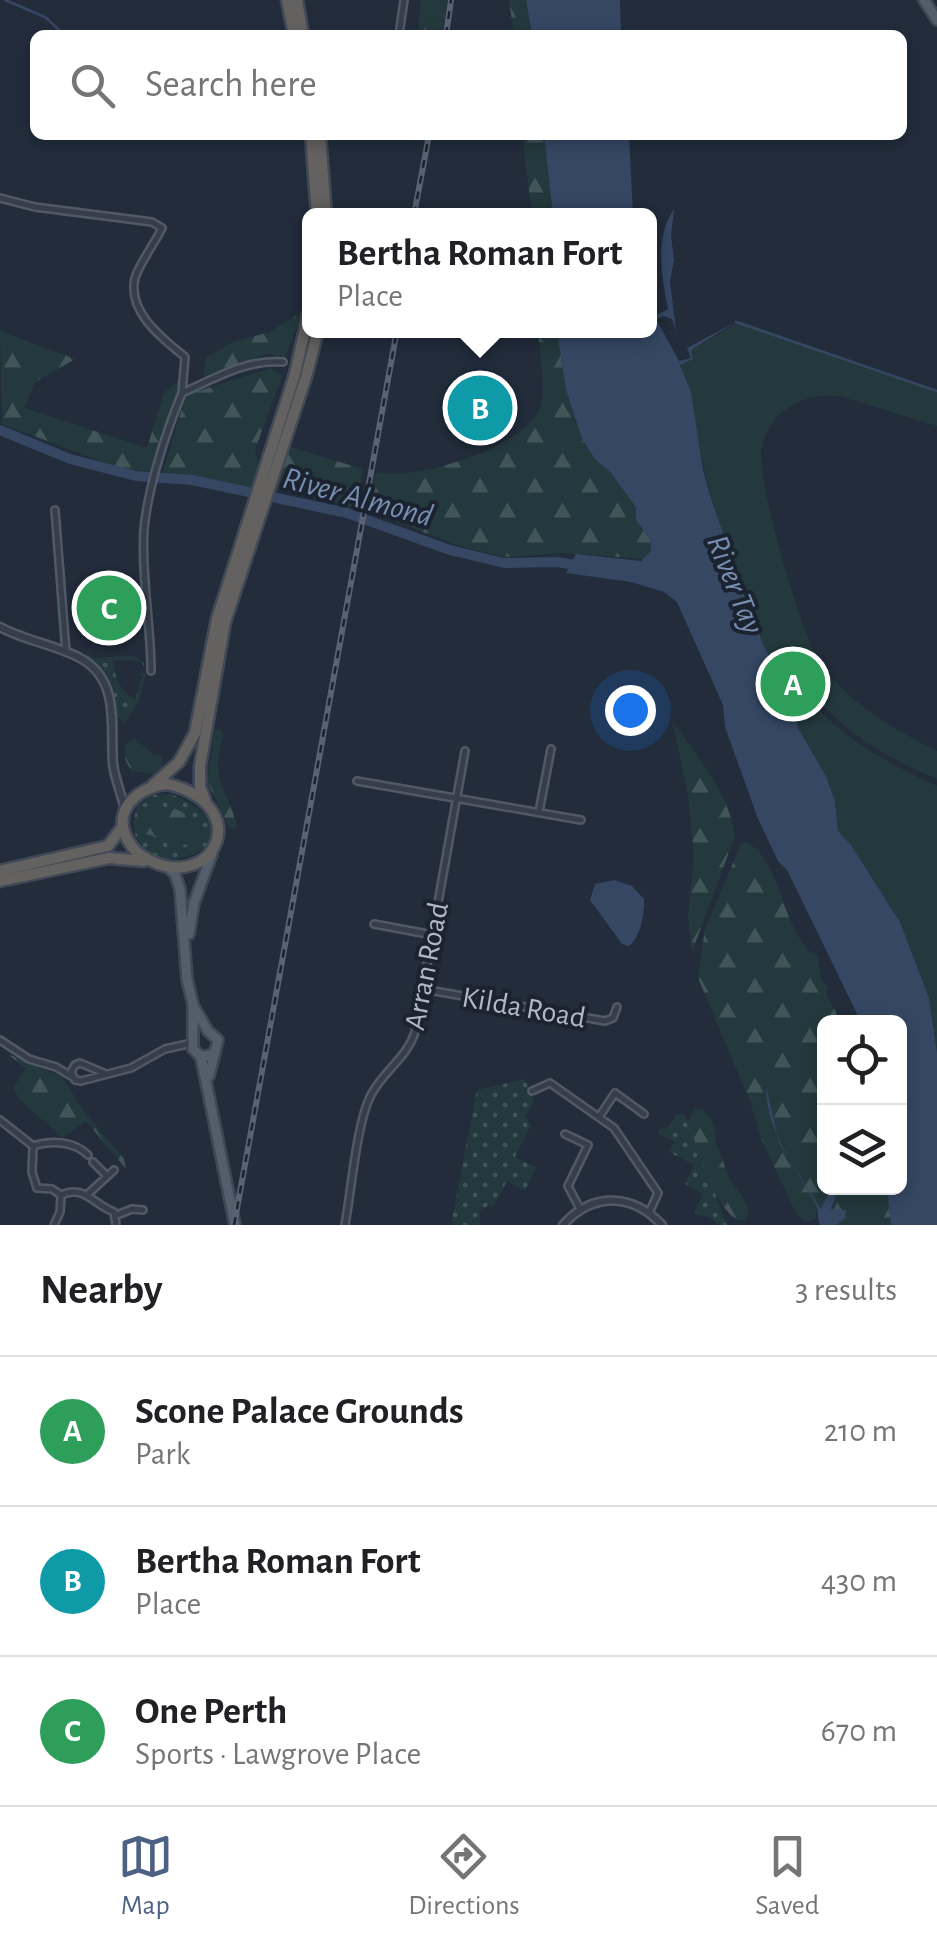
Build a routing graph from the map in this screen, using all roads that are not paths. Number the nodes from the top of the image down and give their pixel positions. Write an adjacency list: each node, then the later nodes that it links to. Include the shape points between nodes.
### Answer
1 (287, 0): 6 (highway)
2 (297, 0): 7 (highway)
3 (404, 0): 8 (street)
4 (924, 0): 5 (main road)
5 (937, 20)
6 (293, 30)
7 (302, 30)
8 (401, 30)
9 (312, 140): 12 (highway)
10 (320, 140): 13 (highway)
11 (0, 198): 17 (street, via 162,228 135,276 134,293 152,326 185,357)
12 (317, 208)
13 (325, 208)
14 (303, 338): 18 (highway)
15 (316, 338): 18 (highway)
16 (283, 362): 17 (street, via 220,372)
17 (182, 392): 23 (street, via 144,533)
18 (270, 473): 20 (highway)
19 (55, 510): 22 (street)
20 (254, 518): 28 (highway, via 217,620 194,732 179,762); 31 (highway, via 206,715 199,779)
21 (0, 627): 22 (street)
22 (66, 652): 27 (street, via 92,667 109,691)
23 (151, 671)
24 (551, 748): 33 (street)
25 (465, 752): 30 (street, Arran Road)
26 (356, 780): 30 (street)
27 (118, 784): 29 (street); 32 (street)
28 (153, 785): 29 (highway); 31 (highway, via 174,785)
29 (139, 793): 32 (highway)
30 (456, 798): 33 (street); 42 (street, Arran Road)
31 (205, 800): 36 (highway, via 219,830)
32 (125, 811): 35 (highway)
33 (540, 812): 34 (street)
34 (581, 820)
35 (123, 826): 37 (highway, via 132,847); 39 (highway, via 108,846)
36 (214, 846): 38 (highway, via 196,864); 43 (main road)
37 (155, 863): 38 (highway); 40 (highway, via 109,858)
38 (168, 868): 43 (main road, via 180,889)
39 (0, 872)
40 (0, 881)
41 (374, 924): 42 (street)
42 (434, 935): 44 (street, Arran Road)
43 (186, 950): 45 (main road)
44 (424, 989): 46 (street, Kilda Road, via 606,1021); 79 (street, Arran Road, via 412,1043 366,1106)
45 (193, 1004): 47 (main road); 49 (main road)
46 (617, 1007)
47 (208, 1031): 49 (main road); 50 (main road, via 218,1040)
48 (0, 1040): 53 (street)
49 (195, 1047): 50 (main road); 54 (street, via 164,1048 131,1068); 57 (main road)
50 (214, 1054): 57 (main road)
51 (74, 1065): 52 (street); 53 (street); 55 (street)
52 (88, 1066): 54 (street); 56 (street)
53 (56, 1067): 55 (street)
54 (104, 1073): 56 (street)
55 (74, 1078): 56 (street)
56 (87, 1079)
57 (208, 1082): 78 (main road)
58 (532, 1091): 60 (street, via 550,1084)
59 (644, 1114): 60 (street, via 615,1094)
60 (599, 1117): 74 (street, via 656,1188)
61 (0, 1120): 63 (street)
62 (565, 1134): 66 (street, via 588,1145)
63 (32, 1146): 64 (street, via 51,1142); 71 (street, via 37,1188)
64 (88, 1155)
65 (93, 1162): 69 (street)
66 (580, 1163): 67 (street); 73 (street, via 568,1186)
67 (591, 1169)
68 (114, 1170): 69 (street)
69 (106, 1175): 70 (street)
70 (88, 1194): 71 (street); 75 (street)
71 (61, 1195): 76 (street)
72 (143, 1210): 75 (street)
73 (580, 1210): 74 (street, via 616,1199); 80 (street)
74 (649, 1213): 81 (street)
75 (116, 1216): 77 (street)
76 (54, 1225)
77 (116, 1225)
78 (235, 1225)
79 (345, 1225)
80 (563, 1225)
81 (662, 1225)

